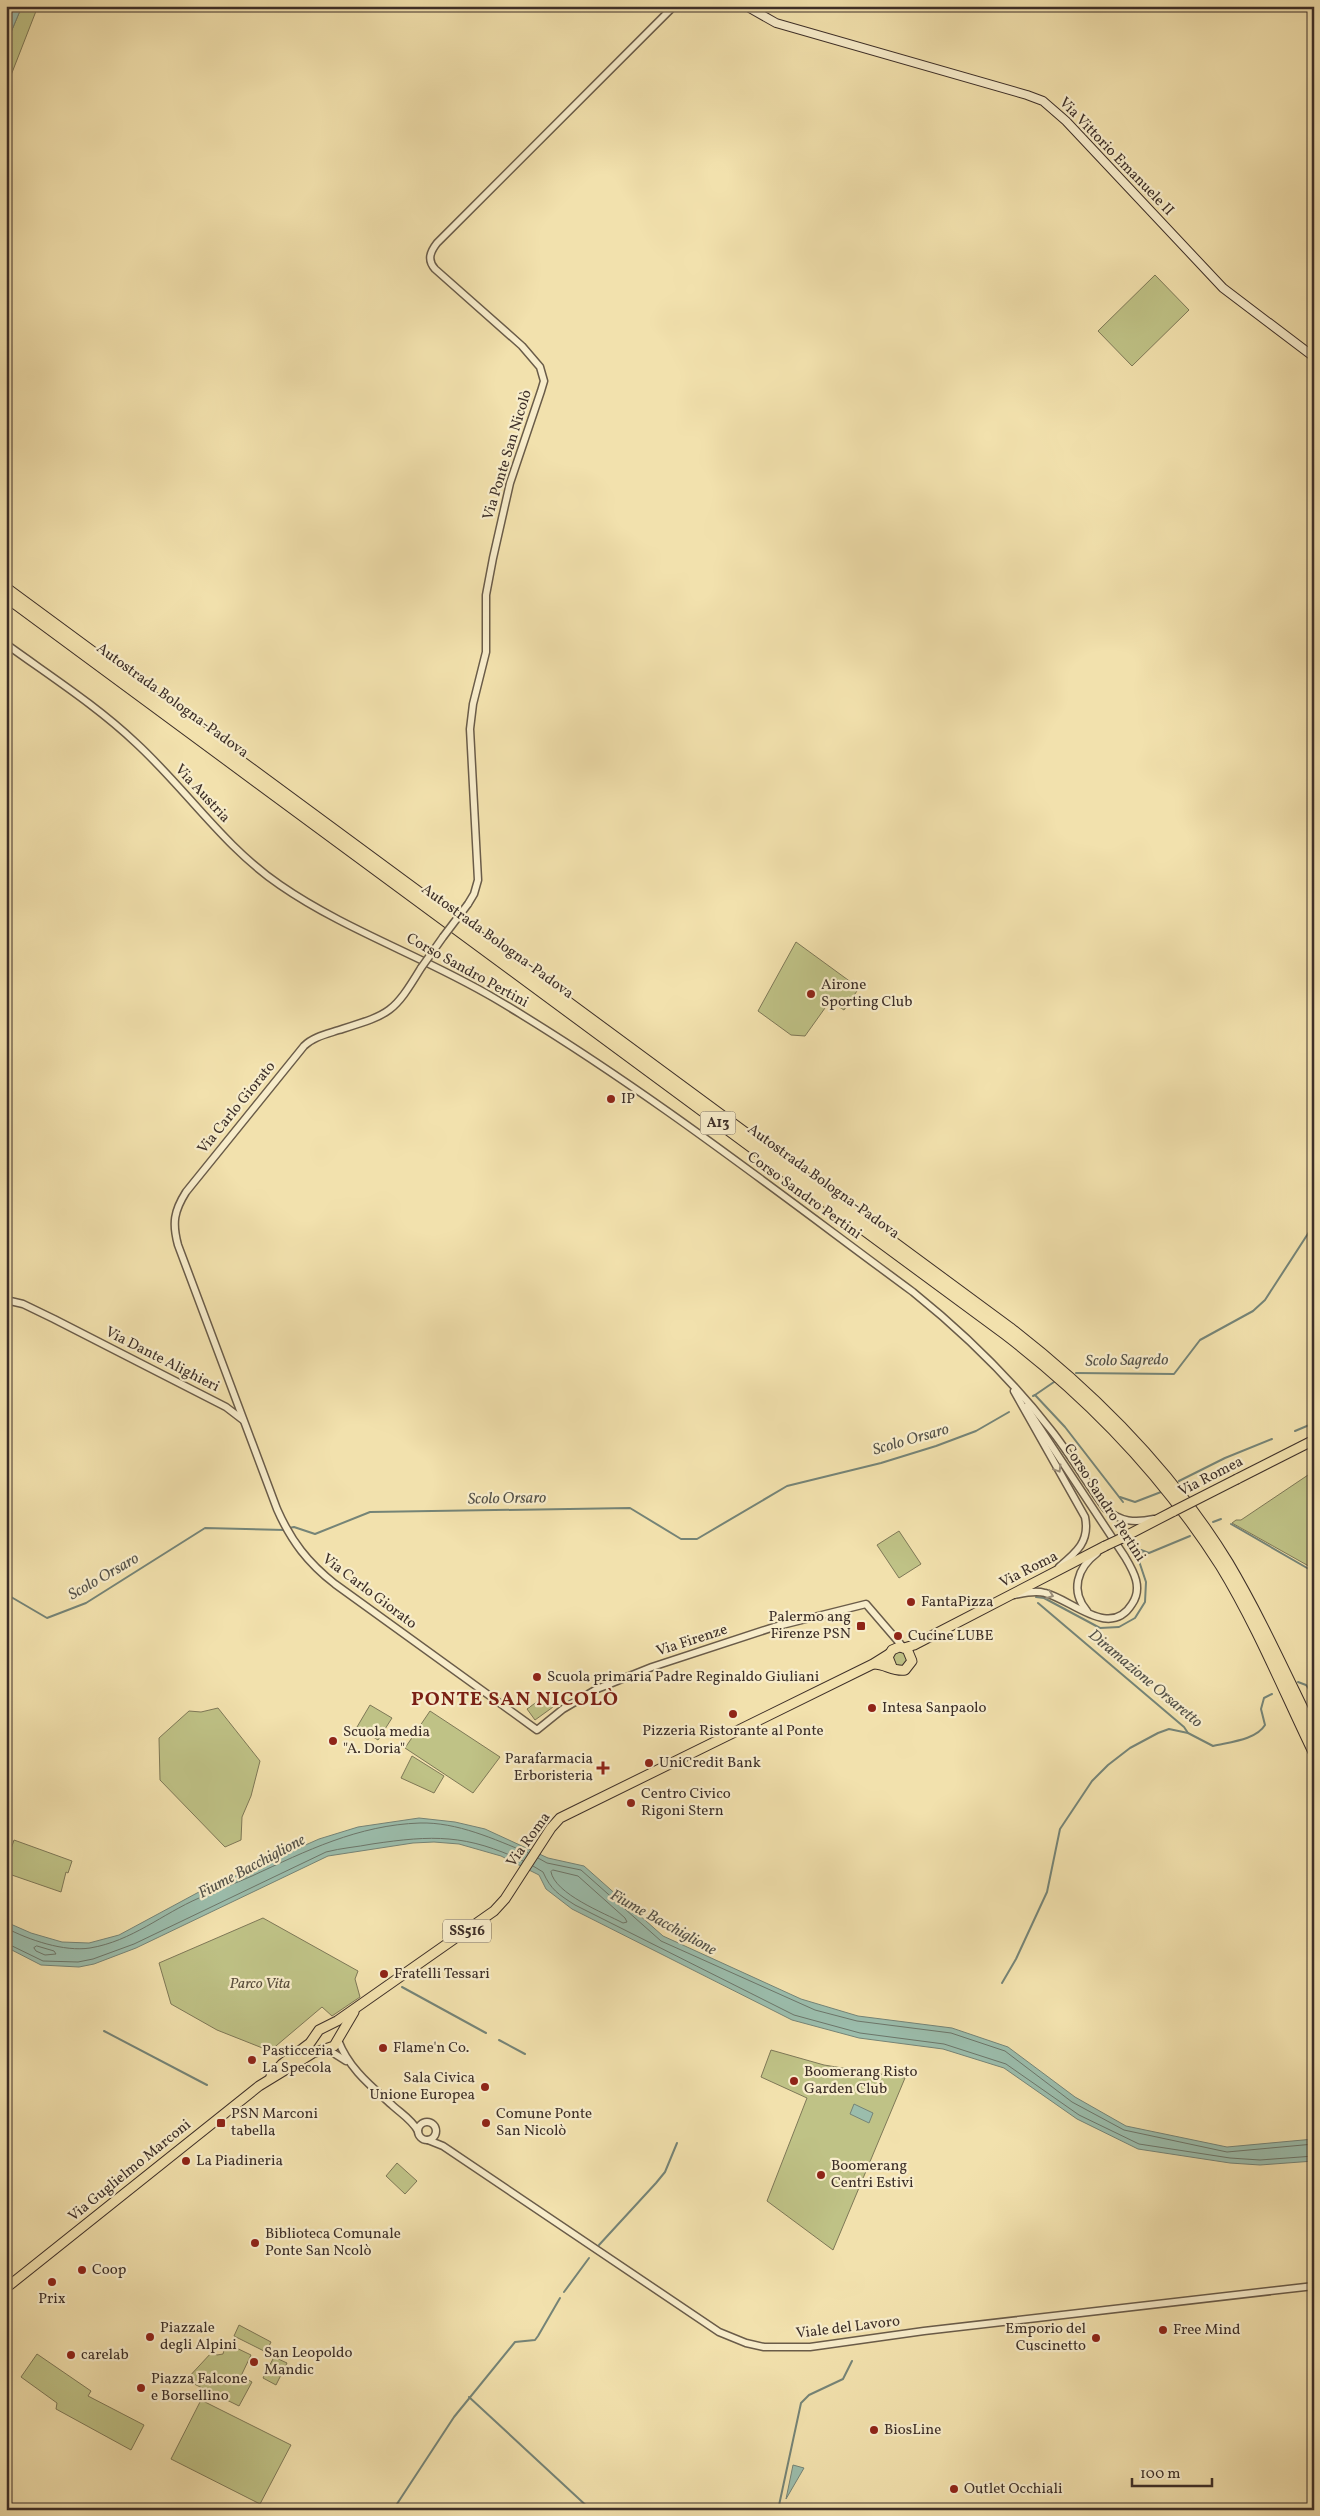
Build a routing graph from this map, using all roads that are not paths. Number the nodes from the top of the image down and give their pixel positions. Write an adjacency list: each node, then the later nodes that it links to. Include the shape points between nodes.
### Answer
1 (674, 6): 7 (street, Via Ponte San Nicolò, via 430,253 430,262 435,269 522,346 540,367 543,376 505,502 487,588 486,652 470,729 478,880)
2 (746, 6): 3 (main road, Via Vittorio Emanuele II, via 776,23 975,78 1043,101 1066,121 1223,288)
3 (1314, 357)
4 (6, 588): 30 (highway, Autostrada Bologna-Padova / A13, via 1010,1328 1074,1379 1147,1454 1204,1526 1252,1606)
5 (6, 598): 31 (highway, Autostrada Bologna-Padova / A13, via 1005,1334 1068,1384 1141,1458 1201,1537 1246,1611)
6 (6, 644): 8 (street, Via Austria, via 137,744 229,842 263,873 322,911)
7 (468, 904): 11 (street, Via Carlo Giorato, bridge, via 392,1010 314,1039 304,1046 206,1166 175,1212 174,1230 178,1245)
8 (390, 943): 10 (street, Corso Sandro Pertini, via 493,997 594,1059 663,1107 913,1292 974,1345)
9 (6, 1300): 12 (street, Via Dante Alighieri, via 23,1304 61,1322)
10 (1008, 1381): 16 (street, Corso Sandro Pertini, via 1051,1430 1113,1516 1125,1520 1152,1519); 19 (street, Corso Sandro Pertini, one-way to 19, via 1082,1509 1086,1524 1080,1548); 21 (street, Corso Sandro Pertini, via 1135,1574 1137,1594 1126,1612 1111,1618)
11 (236, 1397): 12 (street, via 232,1405); 13 (street, Via Carlo Giorato); 14 (street, Via Carlo Giorato)
12 (226, 1407): 13 (street, Via Dante Alighieri)
13 (235, 1412): 14 (street, Via Dante Alighieri)
14 (246, 1426): 29 (street, Via Carlo Giorato, via 284,1526 303,1555 322,1574)
15 (1314, 1440): 16 (main road, Via Romea / SS516, bridge)
16 (1174, 1511): 17 (main road, Via Romea / SS516)
17 (1120, 1539): 18 (main road, Via Roma / SS516, bridge)
18 (1105, 1546): 19 (main road, Via Roma / SS516); 21 (street, Corso Sandro Pertini, via 1082,1568 1077,1592)
19 (1048, 1575): 20 (main road, Via Roma / SS516)
20 (1005, 1597): 21 (street, Corso Sandro Pertini, one-way to 21, via 1044,1592); 23 (main road, Via Roma / SS516)
21 (1091, 1615)
22 (894, 1639): 24 (street); 25 (street); 29 (street, Via Firenze, via 866,1604 774,1627 652,1667 597,1689 563,1709)
23 (923, 1640): 24 (main road, Via Roma / SS516); 26 (main road)
24 (904, 1647): 25 (main road, SS516); 26 (main road)
25 (891, 1652): 27 (main road, Via Roma / SS516); 28 (main road, via 888,1661)
26 (912, 1659): 28 (main road, via 905,1670)
27 (873, 1664): 28 (main road); 32 (main road, Via Roma / SS516, via 560,1818)
28 (892, 1667)
29 (537, 1730)
30 (1314, 1732)
31 (1314, 1754)
32 (510, 1892): 33 (main road, Via Guglielmo Marconi / SS516, via 487,1916)
33 (363, 2002): 34 (main road, Via Guglielmo Marconi / SS516, via 337,2022); 36 (main road, Via Guglielmo Marconi / SS516, via 348,2019)
34 (324, 2027): 35 (main road, Via Guglielmo Marconi / SS516); 36 (main road, via 334,2029)
35 (316, 2035): 37 (main road, via 318,2043); 39 (main road, Via Guglielmo Marconi / SS516)
36 (338, 2039): 37 (main road, Via Guglielmo Marconi / SS516, via 334,2046); 38 (street, Viale del Lavoro)
37 (326, 2049): 38 (street, Viale del Lavoro); 39 (main road, Via Guglielmo Marconi / SS516)
38 (348, 2062): 40 (street, Viale del Lavoro)
39 (271, 2076): 47 (main road, Via Guglielmo Marconi / SS516)
40 (409, 2119): 41 (street, Viale del Lavoro); 42 (street, Viale del Lavoro)
41 (424, 2123): 42 (street); 43 (street, Viale del Lavoro, via 432,2124)
42 (418, 2131): 44 (street, Viale del Lavoro, via 420,2137)
43 (436, 2133): 44 (street); 45 (street, Viale del Lavoro)
44 (428, 2140): 45 (street, Viale del Lavoro)
45 (442, 2145): 46 (street, Viale del Lavoro, via 719,2332 764,2347 810,2347)
46 (1314, 2286)
47 (6, 2288)

